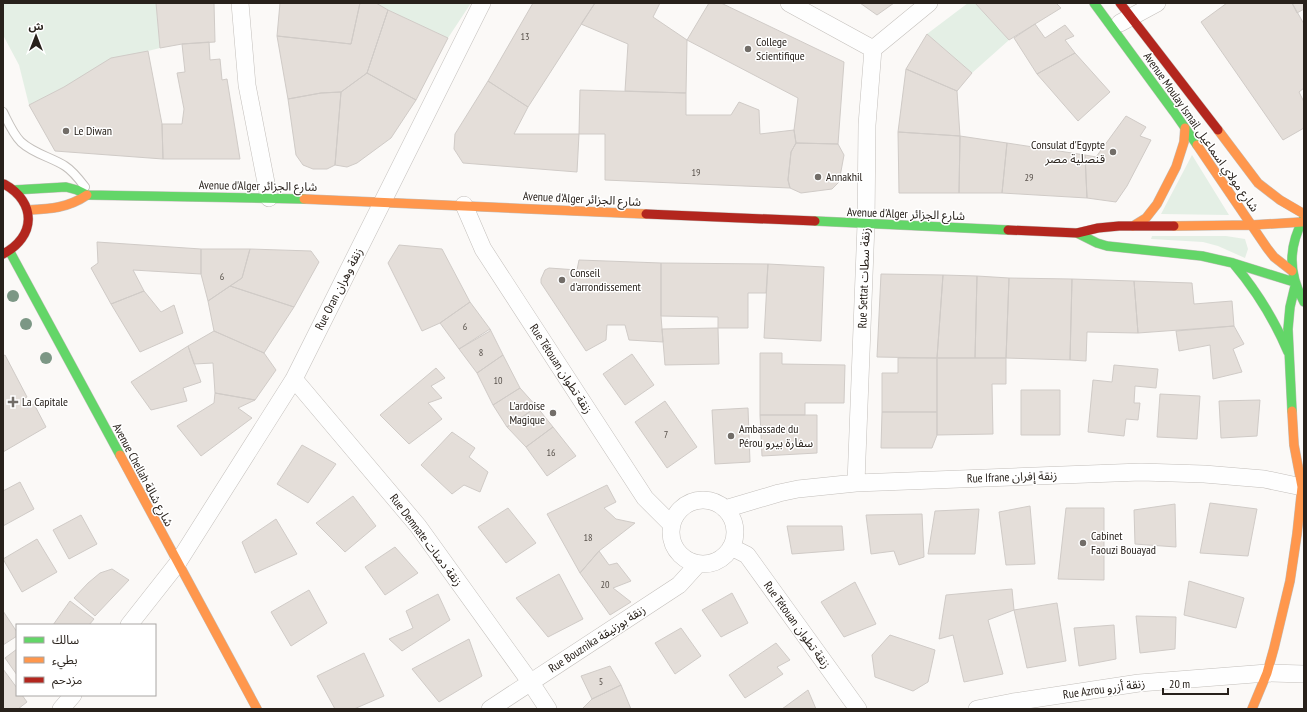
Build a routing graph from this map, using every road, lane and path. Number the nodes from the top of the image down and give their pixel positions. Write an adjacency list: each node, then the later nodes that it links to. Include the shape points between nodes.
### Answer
1 (240, 3): 16 (street, via 247,85)
2 (482, 3): 17 (street, Rue Oran زنقة وهران)
3 (789, 3): 10 (street)
4 (929, 3): 10 (street)
5 (1094, 3): 9 (main road, Avenue Moulay Ismail شارع مولاي اسماعيل)
6 (1120, 3): 8 (main road, Avenue Moulay Ismail شارع مولاي اسماعيل)
7 (1156, 3): 8 (street)
8 (1130, 17): 9 (street); 20 (main road, Avenue Moulay Ismail شارع مولاي اسماعيل, via 1258,183)
9 (1112, 28): 12 (main road, Avenue Moulay Ismail شارع مولاي اسماعيل)
10 (873, 49): 21 (street, Rue Settat زنقة سطات, via 867,125)
11 (3, 112): 15 (lane, via 21,142 66,166 76,175)
12 (1185, 128): 22 (main road, Avenue Moulay Ismail شارع مولاي اسماعيل); 23 (main road, via 1184,142 1176,167 1157,204 1146,218)
13 (3, 176): 14 (main road)
14 (9, 187): 15 (main road, Avenue d'Alger شارع الجزائر, via 66,187); 19 (main road, via 23,199)
15 (89, 195): 16 (main road, Avenue d'Alger شارع الجزائر); 19 (main road, via 67,207)
16 (269, 198): 17 (main road, Avenue d'Alger شارع الجزائر)
17 (383, 202): 18 (main road, Avenue d'Alger شارع الجزائر); 31 (street, Rue Oran زنقة وهران)
18 (464, 205): 21 (main road, Avenue d'Alger شارع الجزائر); 35 (street, Rue Tétouan زنقة تطوان, via 483,248 641,492)
19 (28, 210): 25 (main road, via 30,223 27,232 18,247)
20 (1303, 218): 22 (main road, Avenue d'Alger شارع الجزائر); 27 (main road, via 1293,246)
21 (866, 224): 24 (main road, Avenue d'Alger شارع الجزائر); 32 (street, Rue Settat زنقة سطات)
22 (1252, 225): 23 (main road, Avenue d'Alger شارع الجزائر); 27 (main road, Avenue Moulay Ismail شارع مولاي اسماعيل, via 1274,257)
23 (1133, 226): 24 (main road, Avenue d'Alger شارع الجزائر, via 1098,228)
24 (1077, 233): 26 (main road, Avenue d'Alger شارع الجزائر, via 1107,246 1190,254)
25 (6, 253): 37 (main road, Avenue Chellah شارع شالة)
26 (1233, 263): 28 (main road, Avenue d'Alger شارع الجزائر); 30 (main road, via 1260,296)
27 (1292, 271): 28 (main road)
28 (1295, 284): 29 (main road); 30 (main road, via 1290,307)
29 (1304, 302)
30 (1288, 352): 33 (main road, via 1294,445)
31 (294, 379): 37 (street, Rue Oran زنقة وهران); 42 (street, Rue Demnate زنقة دمنات, via 418,526)
32 (856, 483): 33 (street, Rue Ifrane زنقة إفران, via 1141,472 1204,474); 34 (street, Rue Ifrane زنقة إفران, via 798,489)
33 (1303, 484): 40 (main road, via 1290,581)
34 (725, 509): 35 (street, via 716,503 694,502 684,507); 36 (street, via 734,527)
35 (672, 524): 38 (street, via 671,535 677,551 690,562)
36 (732, 547): 38 (street, via 716,561); 48 (street, Rue Tétouan زنقة تطوان, via 748,555)
37 (177, 564): 39 (street, Rue Oran زنقة وهران); 45 (main road, Avenue Chellah شارع شالة)
38 (698, 564): 42 (street, Rue Bouznika زنقة بوزنيقة, via 679,585)
39 (130, 624)
40 (1267, 673): 41 (street, Rue Azrou زنقة أزرو); 49 (street, Rue Azrou زنقة أزرو, via 1139,683); 50 (main road)
41 (1304, 674)
42 (531, 683): 46 (street, Rue Bouznika زنقة بوزنيقة); 47 (street, Rue Demnate زنقة دمنات)
43 (71, 696): 44 (street)
44 (61, 709)
45 (257, 709)
46 (490, 709)
47 (548, 709)
48 (858, 709)
49 (977, 709)
50 (1252, 709)

